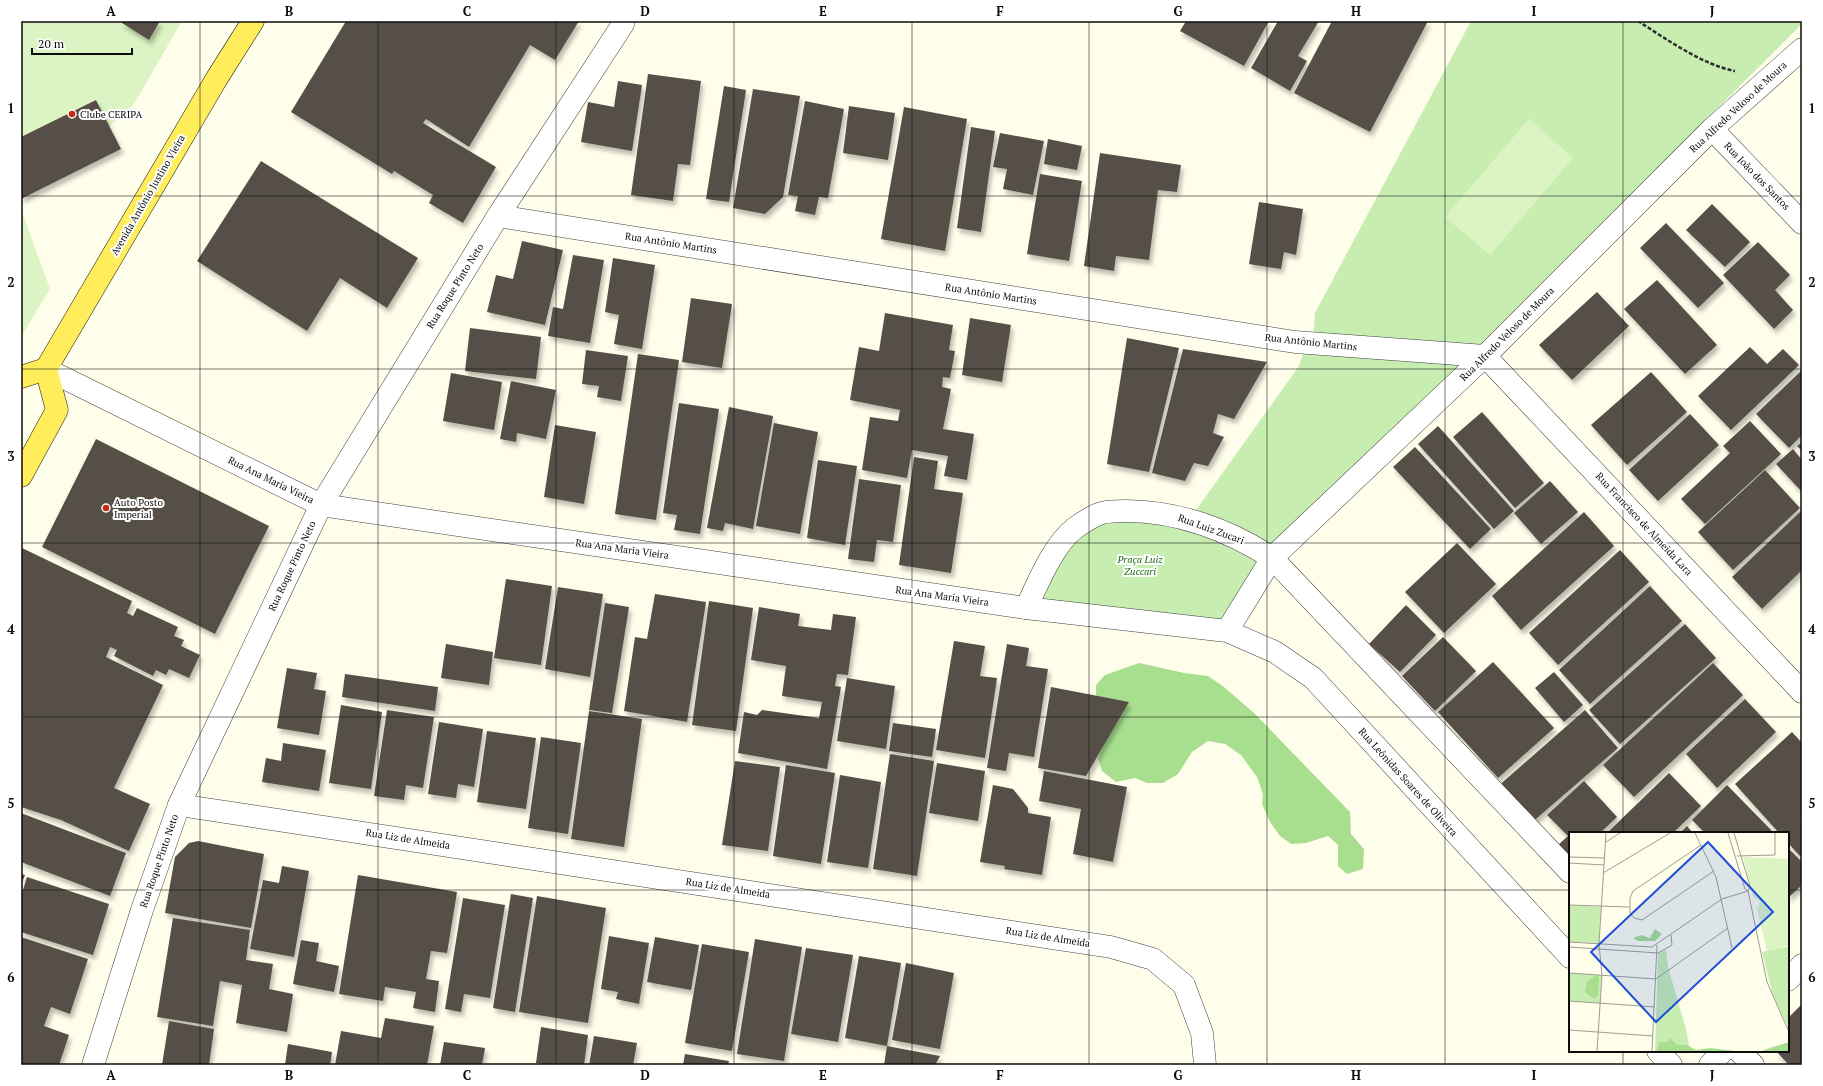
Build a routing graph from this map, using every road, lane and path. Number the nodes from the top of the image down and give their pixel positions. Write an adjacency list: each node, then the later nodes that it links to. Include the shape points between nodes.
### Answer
1 (252, 21): 10 (main road, Avenida Antônio Justino Vieira)
2 (1638, 21): 5 (path, via 1677,46 1724,69)
3 (622, 24): 7 (street, Rua Roque Pinto Neto)
4 (1802, 49): 5 (street, Rua Alfredo Veloso de Moura)
5 (1770, 77): 6 (street, Rua Alfredo Veloso de Moura)
6 (1712, 129): 8 (street, Rua João dos Santos); 9 (street, Rua Alfredo Veloso de Moura)
7 (498, 216): 9 (street, Rua Antônio Martins, via 1295,342); 13 (street, Rua Roque Pinto Neto)
8 (1802, 222)
9 (1485, 356): 14 (street, Rua Alfredo Veloso de Moura); 17 (street, Rua Francisco de Almeida Lara)
10 (46, 369): 11 (main road); 12 (main road, via 57,410); 13 (street, Rua Ana Maria Vieira)
11 (21, 377)
12 (21, 476)
13 (321, 505): 15 (street, Rua Ana Maria Vieira); 18 (street, Rua Roque Pinto Neto)
14 (1272, 558): 15 (street, Rua Luiz Zucari, via 1248,542 1209,526 1171,515 1142,511 1101,513 1075,528 1058,548 1046,566); 16 (street, Rua Alfredo Veloso de Moura); 19 (street)
15 (1026, 608): 16 (street, Rua Ana Maria Vieira)
16 (1227, 631): 20 (street, Rua Leônidas Soares de Oliveira, via 1275,652 1313,678)
17 (1802, 692)
18 (179, 805): 26 (street, Rua Roque Pinto Neto, via 142,910); 27 (street, Rua Liz de Almeida, via 1111,947 1153,959 1184,985 1202,1033)
19 (1569, 871)
20 (1569, 956)
21 (1802, 965): 22 (street)
22 (1789, 979)
23 (1659, 1052): 28 (street)
24 (1722, 1052): 29 (street)
25 (1740, 1052): 30 (street)
26 (94, 1065)
27 (1205, 1065)
28 (1672, 1065)
29 (1710, 1065)
30 (1752, 1065)

